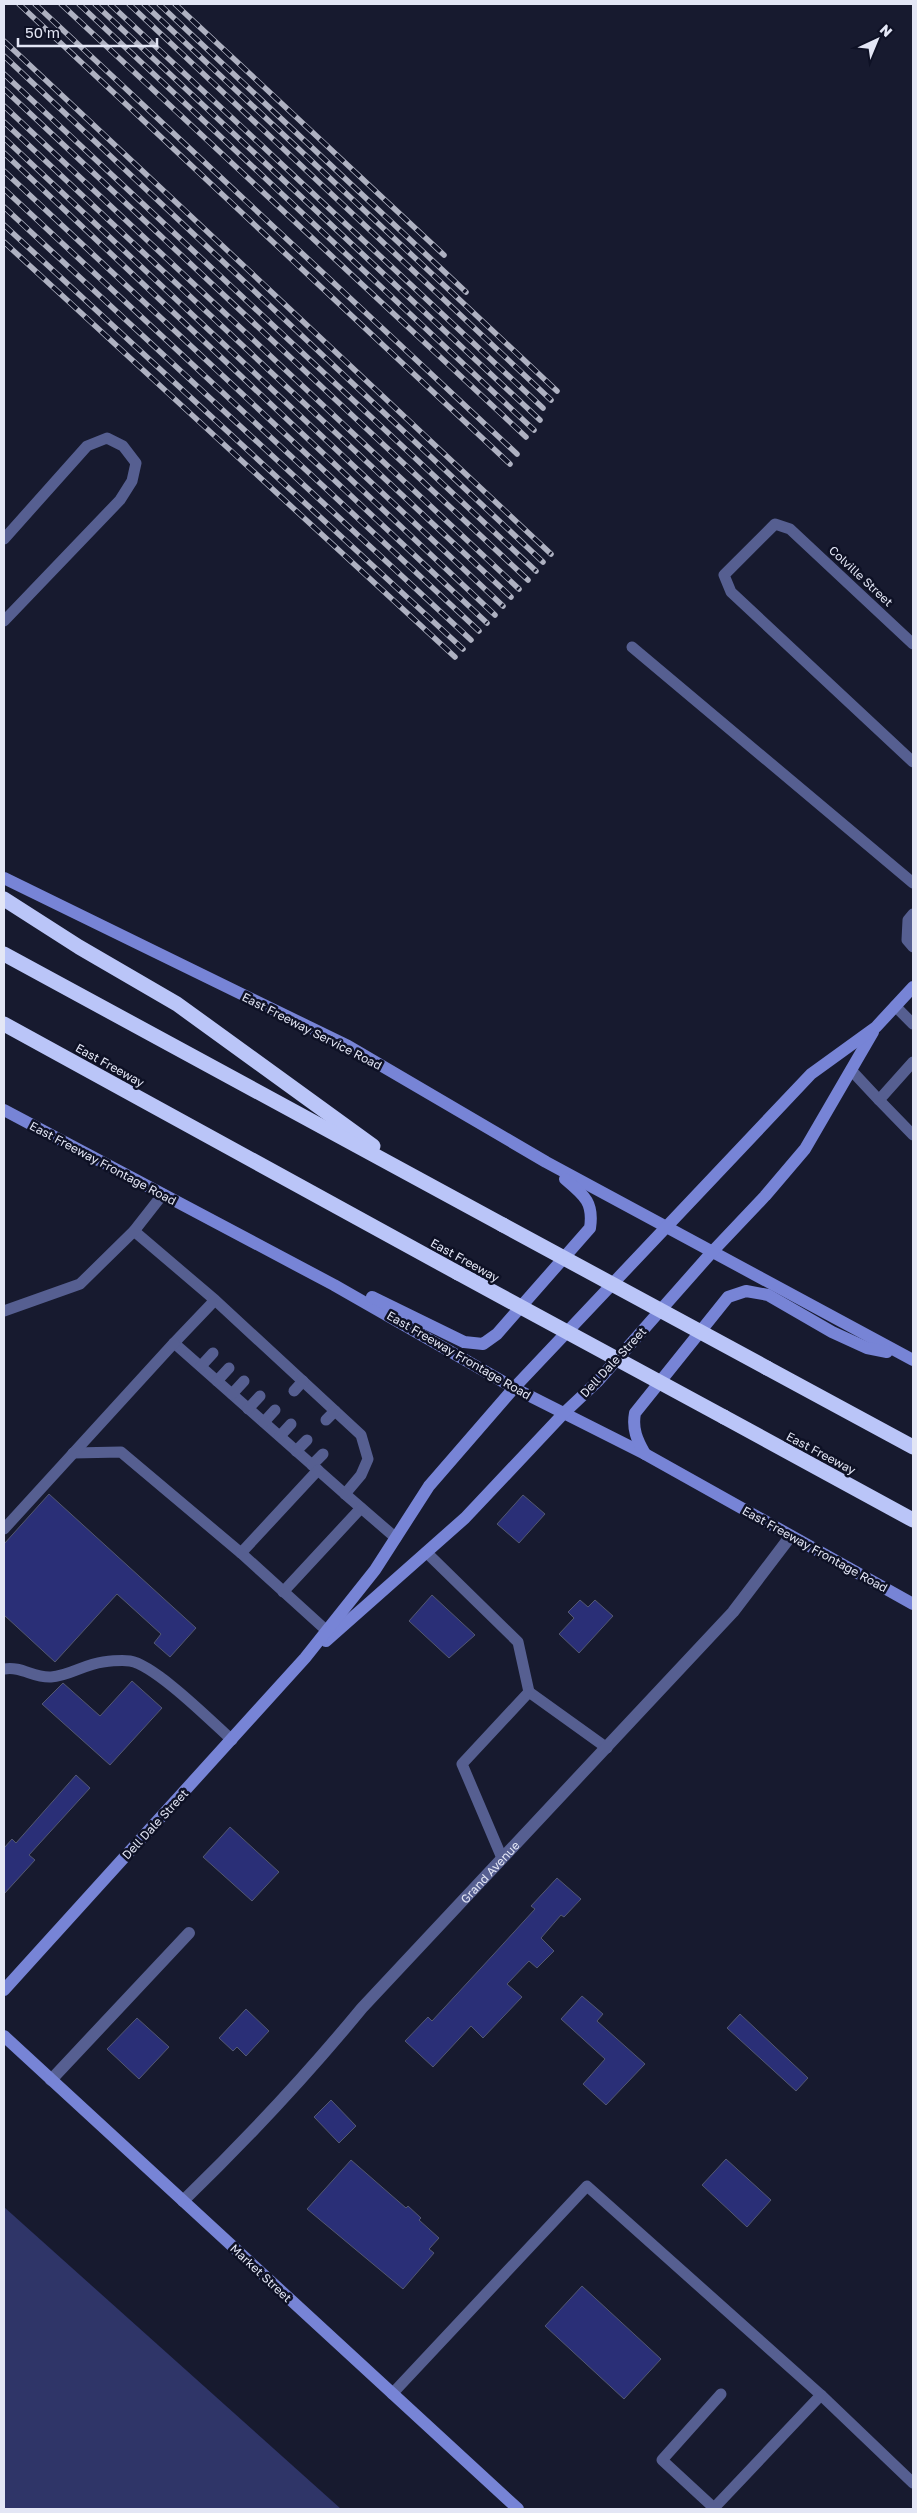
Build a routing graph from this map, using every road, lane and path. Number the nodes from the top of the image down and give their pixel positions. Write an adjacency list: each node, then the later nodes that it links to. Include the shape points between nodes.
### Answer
1 (4, 539): 2 (lane, via 87,446 106,438 124,446 136,463 132,481 120,500)
2 (4, 622)
3 (913, 644): 5 (lane, Colville Street, via 790,529 774,524 724,575 731,592)
4 (632, 647): 7 (lane)
5 (913, 762)
6 (4, 878): 22 (main road, East Freeway Service Road, via 348,1046)
7 (913, 883)
8 (4, 899): 23 (highway, via 177,1004)
9 (913, 914): 10 (lane, via 908,920 907,940)
10 (913, 947)
11 (4, 954): 23 (highway)
12 (913, 987): 13 (main road, Dell Dale Street)
13 (895, 1006): 15 (lane); 16 (main road, Dell Dale Street)
14 (4, 1024): 70 (highway, East Freeway, bridge)
15 (913, 1024)
16 (876, 1026): 18 (main road, Dell Dale Street); 25 (main road, Dell Dale Street, via 811,1074)
17 (913, 1062): 19 (lane)
18 (851, 1070): 19 (lane); 27 (main road, Dell Dale Street, via 805,1149)
19 (879, 1100): 21 (lane)
20 (4, 1110): 24 (main road, East Freeway Frontage Road)
21 (913, 1136)
22 (546, 1162): 25 (main road, East Freeway Service Road); 28 (main road, via 586,1196 592,1215 590,1228 497,1334 483,1344 464,1342 362,1292)
23 (425, 1183): 62 (highway, bridge)
24 (163, 1194): 26 (lane); 28 (main road, East Freeway Frontage Road)
25 (666, 1227): 27 (main road); 45 (main road, Dell Dale Street)
26 (134, 1231): 29 (lane); 30 (lane, via 80,1284)
27 (712, 1252): 37 (main road); 54 (main road, Dell Dale Street, via 597,1382)
28 (334, 1284): 45 (main road, East Freeway Frontage Road)
29 (215, 1300): 31 (lane); 34 (lane)
30 (4, 1311)
31 (241, 1324): 32 (lane); 33 (lane)
32 (232, 1333)
33 (257, 1339): 35 (lane); 39 (lane, via 268,1356)
34 (174, 1343): 38 (lane); 64 (lane)
35 (249, 1348)
36 (213, 1353): 38 (lane)
37 (908, 1357): 66 (main road, via 867,1348 768,1295 746,1291 728,1297 635,1413 636,1438)
38 (200, 1366): 42 (lane)
39 (288, 1367): 41 (lane); 44 (lane)
40 (229, 1368): 42 (lane)
41 (279, 1376)
42 (217, 1381): 47 (lane)
43 (244, 1381): 47 (lane)
44 (303, 1381): 46 (lane); 49 (lane)
45 (514, 1388): 54 (main road, East Freeway Frontage Road); 73 (main road, Dell Dale Street, via 429,1486)
46 (294, 1391)
47 (232, 1394): 51 (lane)
48 (260, 1396): 51 (lane)
49 (319, 1396): 50 (lane); 53 (lane)
50 (310, 1404)
51 (248, 1409): 56 (lane)
52 (275, 1410): 56 (lane)
53 (335, 1410): 55 (lane); 58 (lane)
54 (564, 1413): 66 (main road, East Freeway Frontage Road); 74 (main road, Dell Dale Street, via 465,1518)
55 (326, 1420)
56 (264, 1422): 60 (lane)
57 (291, 1424): 60 (lane)
58 (351, 1425): 59 (lane); 68 (lane, via 361,1435 368,1458 361,1475)
59 (342, 1434)
60 (280, 1436): 63 (lane)
61 (307, 1440): 63 (lane)
62 (913, 1447)
63 (296, 1451): 67 (lane)
64 (73, 1453): 71 (lane); 75 (lane, via 121,1452)
65 (323, 1454): 67 (lane)
66 (645, 1454): 72 (main road, East Freeway Frontage Road)
67 (315, 1468): 68 (lane); 75 (lane)
68 (344, 1494): 69 (lane)
69 (361, 1508): 73 (lane); 76 (lane)
70 (913, 1520)
71 (4, 1528)
72 (790, 1537): 77 (main road, East Freeway Frontage Road); 83 (street, Grand Avenue, via 733,1612)
73 (396, 1538): 78 (main road, Dell Dale Street)
74 (426, 1552): 79 (main road, Dell Dale Street); 81 (lane, via 518,1642)
75 (241, 1553): 76 (lane)
76 (283, 1592): 78 (lane)
77 (913, 1604)
78 (327, 1631): 79 (main road, Dell Dale Street)
79 (305, 1658): 82 (main road, Dell Dale Street)
80 (4, 1669): 82 (lane, via 16,1667 35,1676 52,1677 101,1662 130,1661 177,1690)
81 (528, 1692): 83 (lane); 84 (lane, via 462,1764)
82 (232, 1740): 86 (main road, Dell Dale Street)
83 (607, 1748): 84 (street, Grand Avenue)
84 (502, 1858): 89 (street, Grand Avenue, via 362,2008 319,2060)
85 (189, 1933): 88 (street)
86 (4, 1990)
87 (4, 2036): 88 (main road, Market Street)
88 (51, 2080): 89 (main road, Market Street)
89 (183, 2201): 90 (main road, Market Street)
90 (392, 2394): 92 (lane, via 587,2186); 94 (main road, Market Street)
91 (721, 2394): 95 (lane, via 662,2460)
92 (821, 2395): 93 (lane); 95 (lane)
93 (913, 2483)
94 (518, 2509)
95 (713, 2509)

